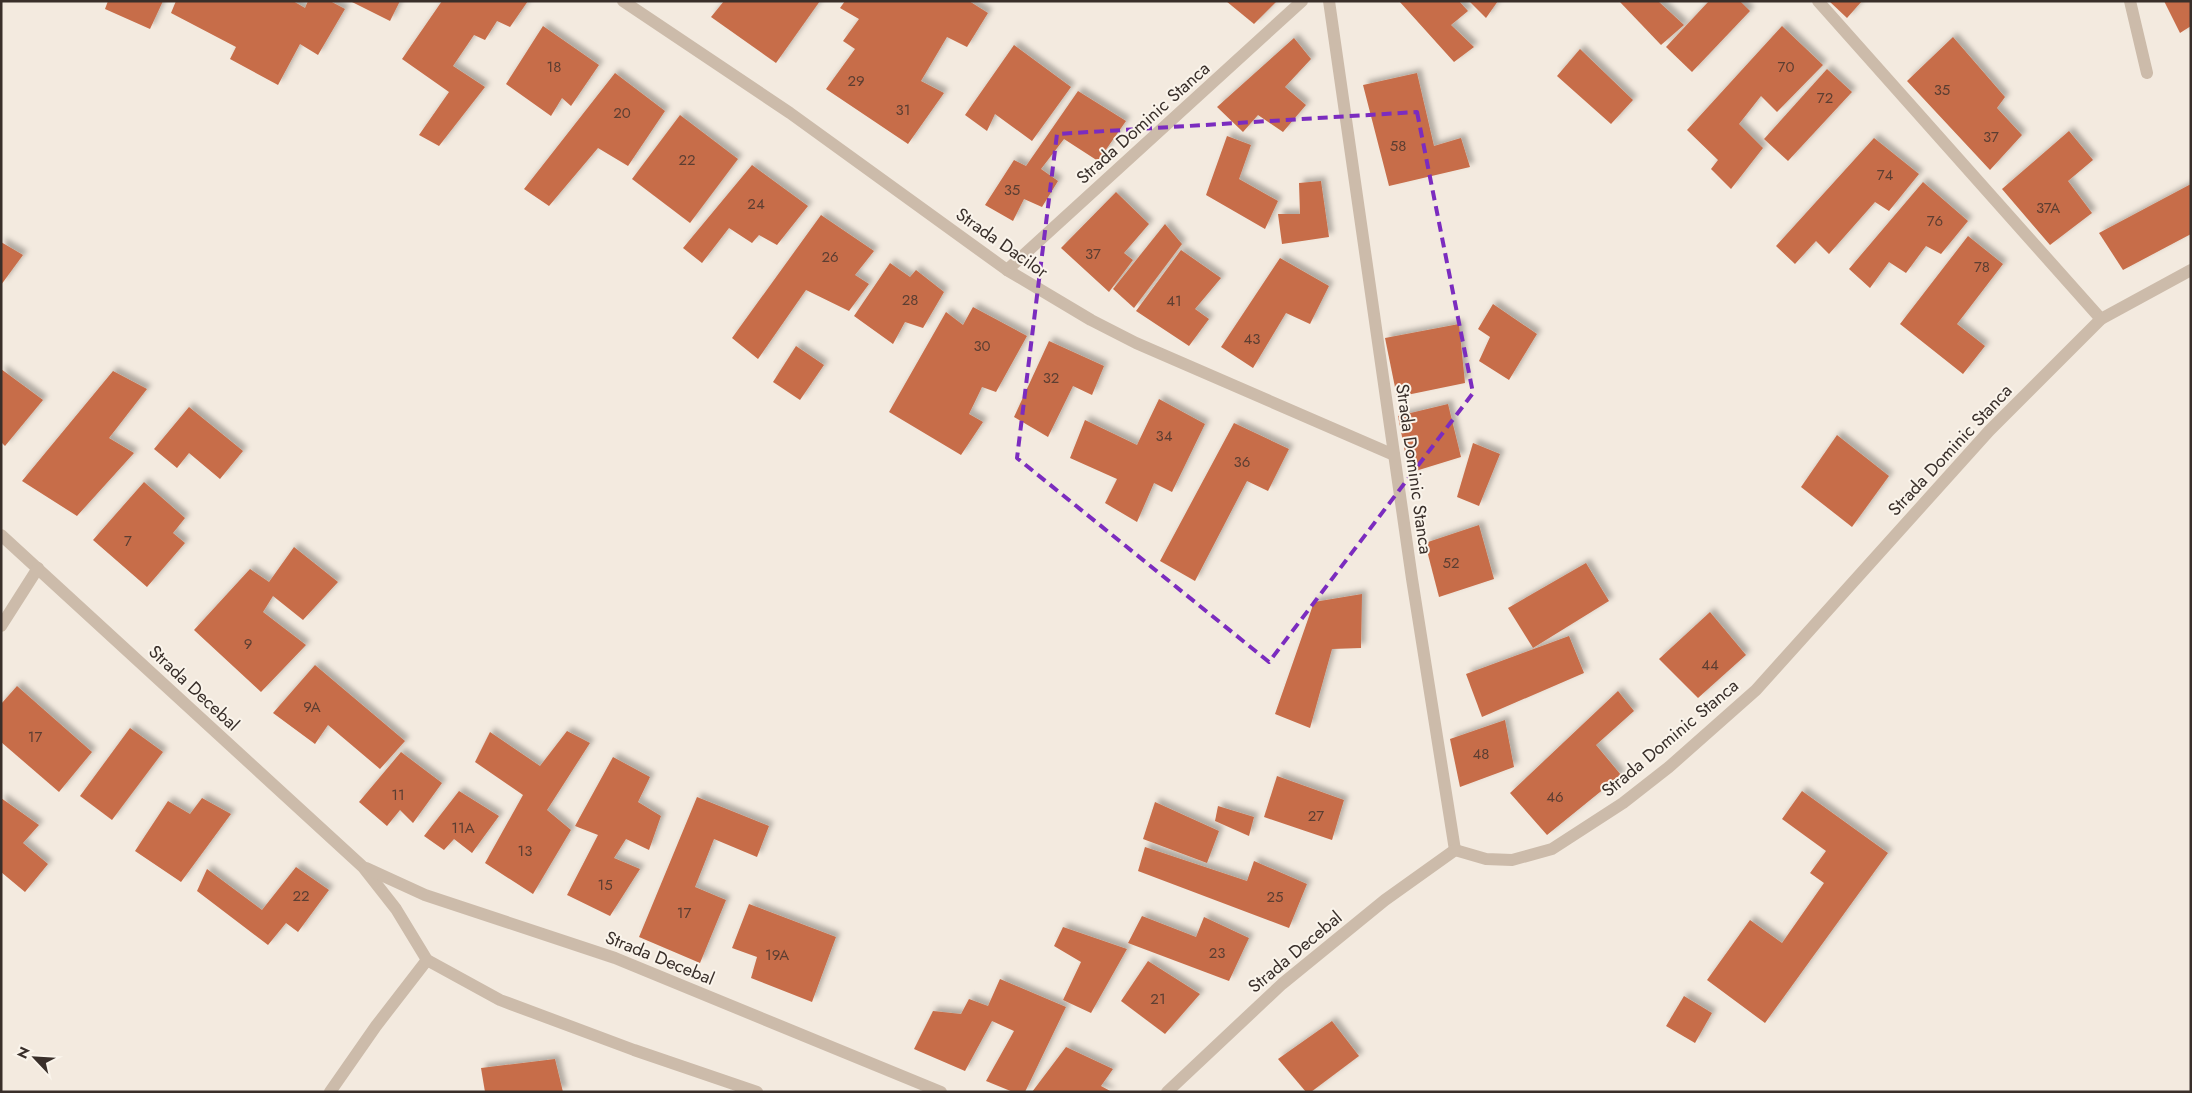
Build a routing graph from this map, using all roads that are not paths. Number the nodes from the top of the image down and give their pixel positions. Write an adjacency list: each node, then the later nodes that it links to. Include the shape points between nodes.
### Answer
1 (623, 1): 7 (street, Strada Dacilor, via 790,113)
2 (1302, 1): 7 (street, Strada Dominic Stanca)
3 (1329, 1): 10 (street, Strada Dominic Stanca)
4 (1818, 1): 9 (street)
5 (2130, 1): 6 (street)
6 (2147, 73)
7 (1006, 270): 10 (street, Strada Dacilor, via 1136,343)
8 (2191, 270): 9 (street, Strada Dominic Stanca)
9 (2101, 319): 14 (street, Strada Dominic Stanca, via 1989,431 1756,690 1669,767 1623,803 1552,849 1512,860 1486,859)
10 (1394, 455): 14 (street, Strada Dominic Stanca)
11 (1, 535): 12 (street, Strada Decebal)
12 (38, 568): 13 (street); 15 (street, Strada Decebal)
13 (1, 626)
14 (1455, 850): 20 (street, Strada Decebal, via 1385,900 1282,984)
15 (363, 866): 16 (street, Strada Decebal, via 396,909); 19 (street, Strada Decebal, via 425,894 615,958)
16 (427, 960): 17 (street); 18 (street, Strada Decebal, via 500,1000)
17 (330, 1092)
18 (757, 1092)
19 (940, 1092)
20 (1166, 1092)

